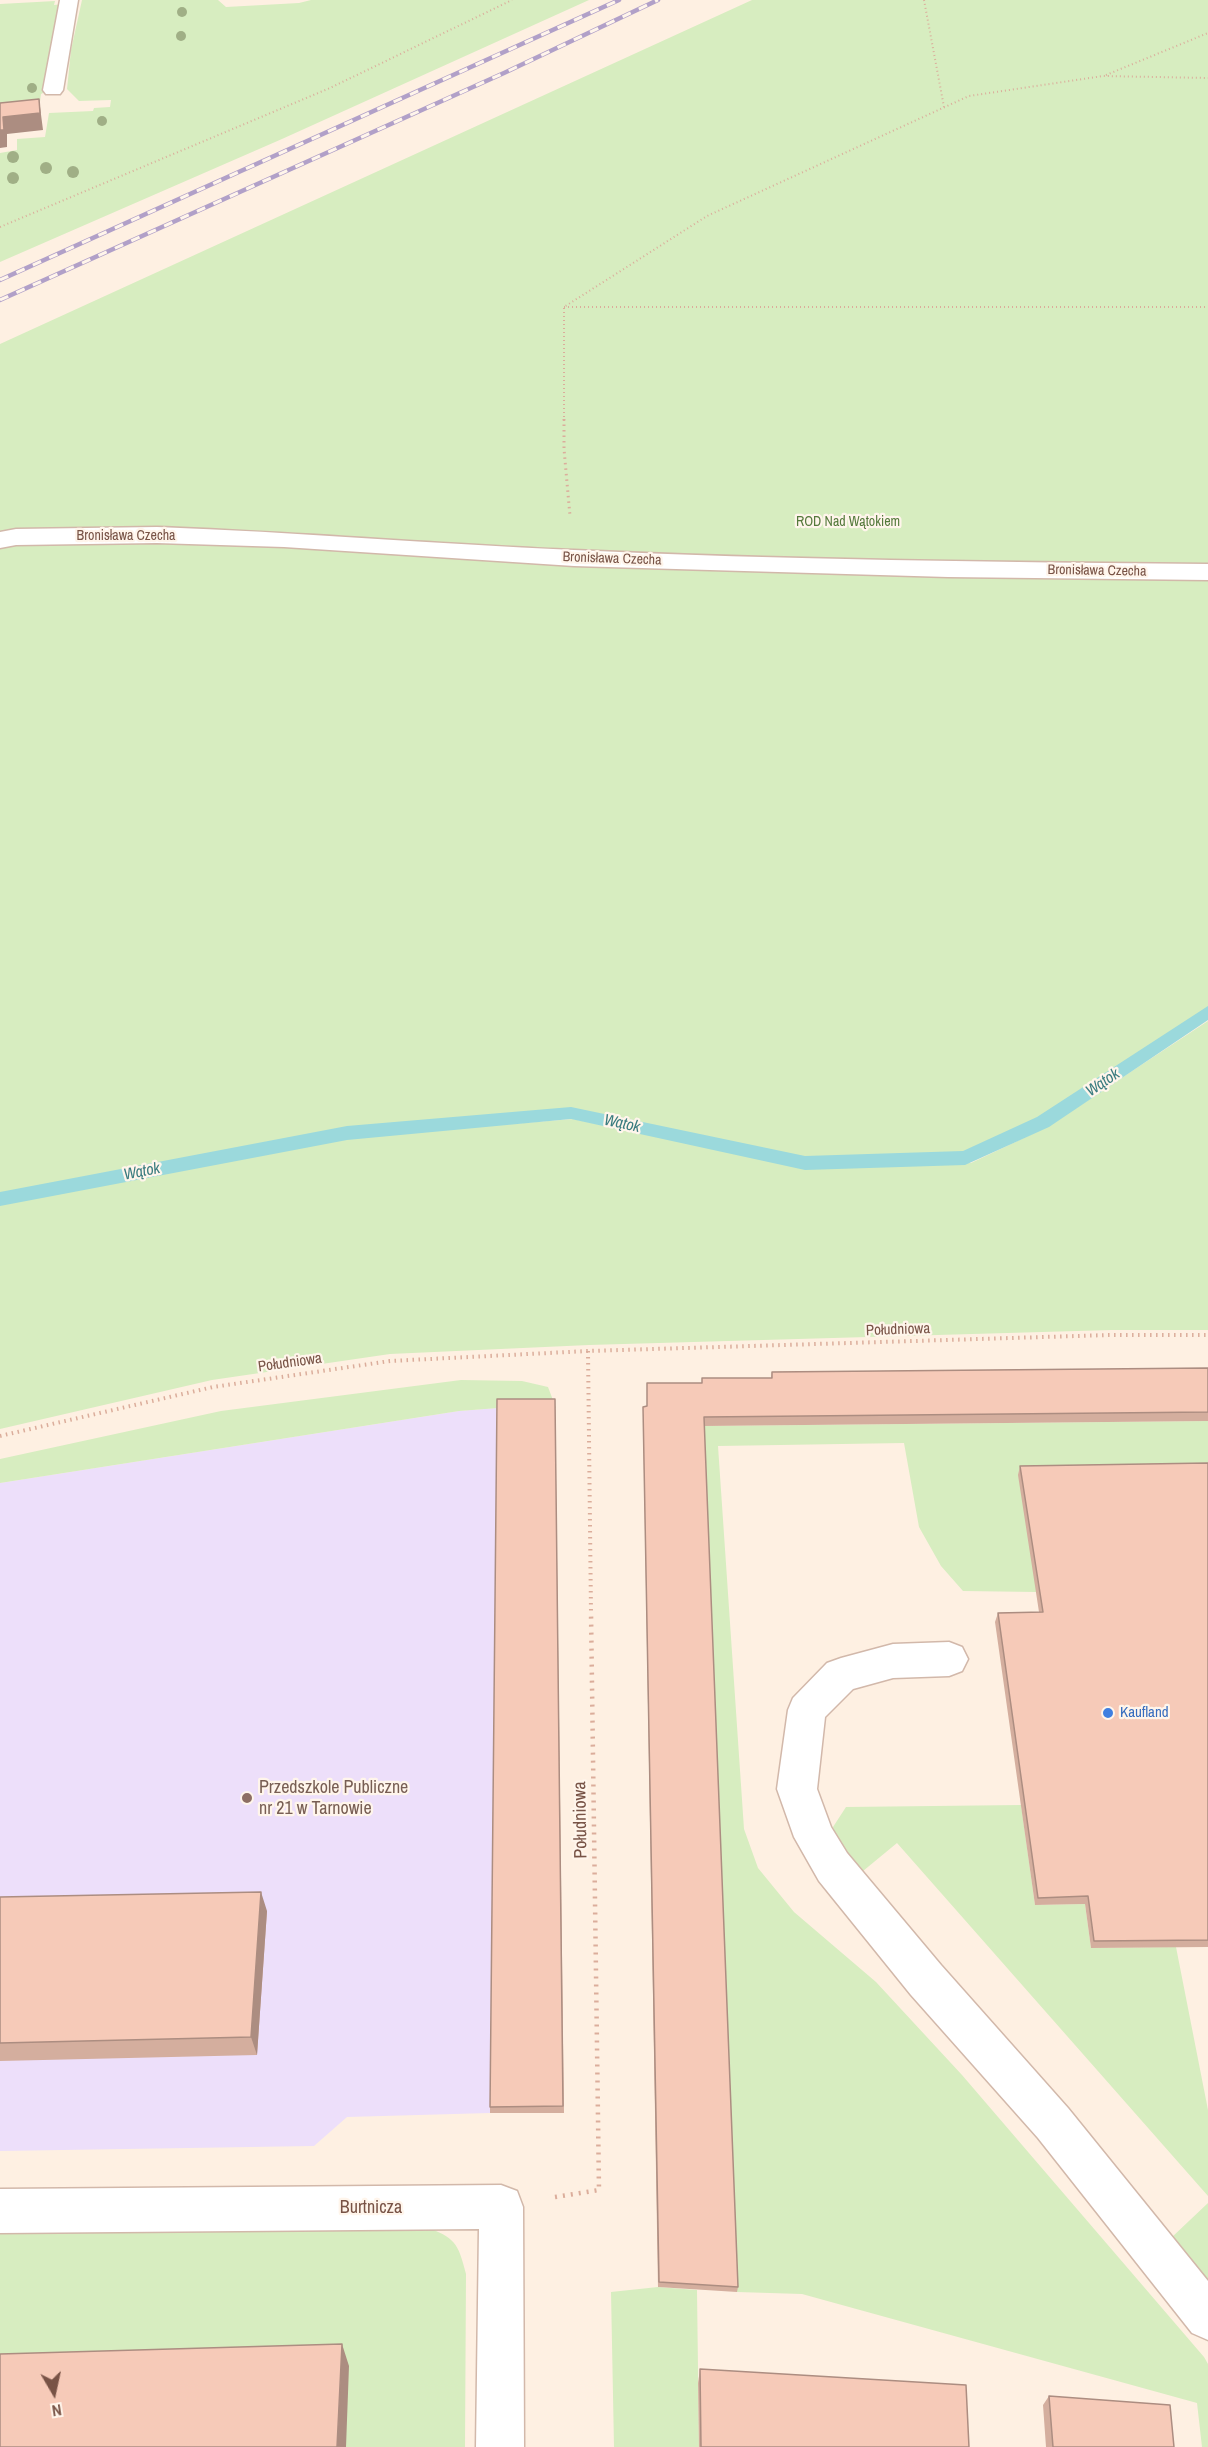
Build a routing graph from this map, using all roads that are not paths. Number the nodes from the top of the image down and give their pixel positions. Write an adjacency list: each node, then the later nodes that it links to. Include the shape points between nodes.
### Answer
1 (69, 0): 2 (street)
2 (53, 90)
3 (8, 539): 4 (street, Bronisława Czecha, via 157,535 284,539 574,558)
4 (1208, 572)
5 (949, 1659): 7 (street, via 893,1661 840,1675 807,1710 797,1789 814,1837 833,1868 1053,2123)
6 (0, 2211): 8 (street, Burtnicza, via 501,2207)
7 (1208, 2317)
8 (500, 2447)

